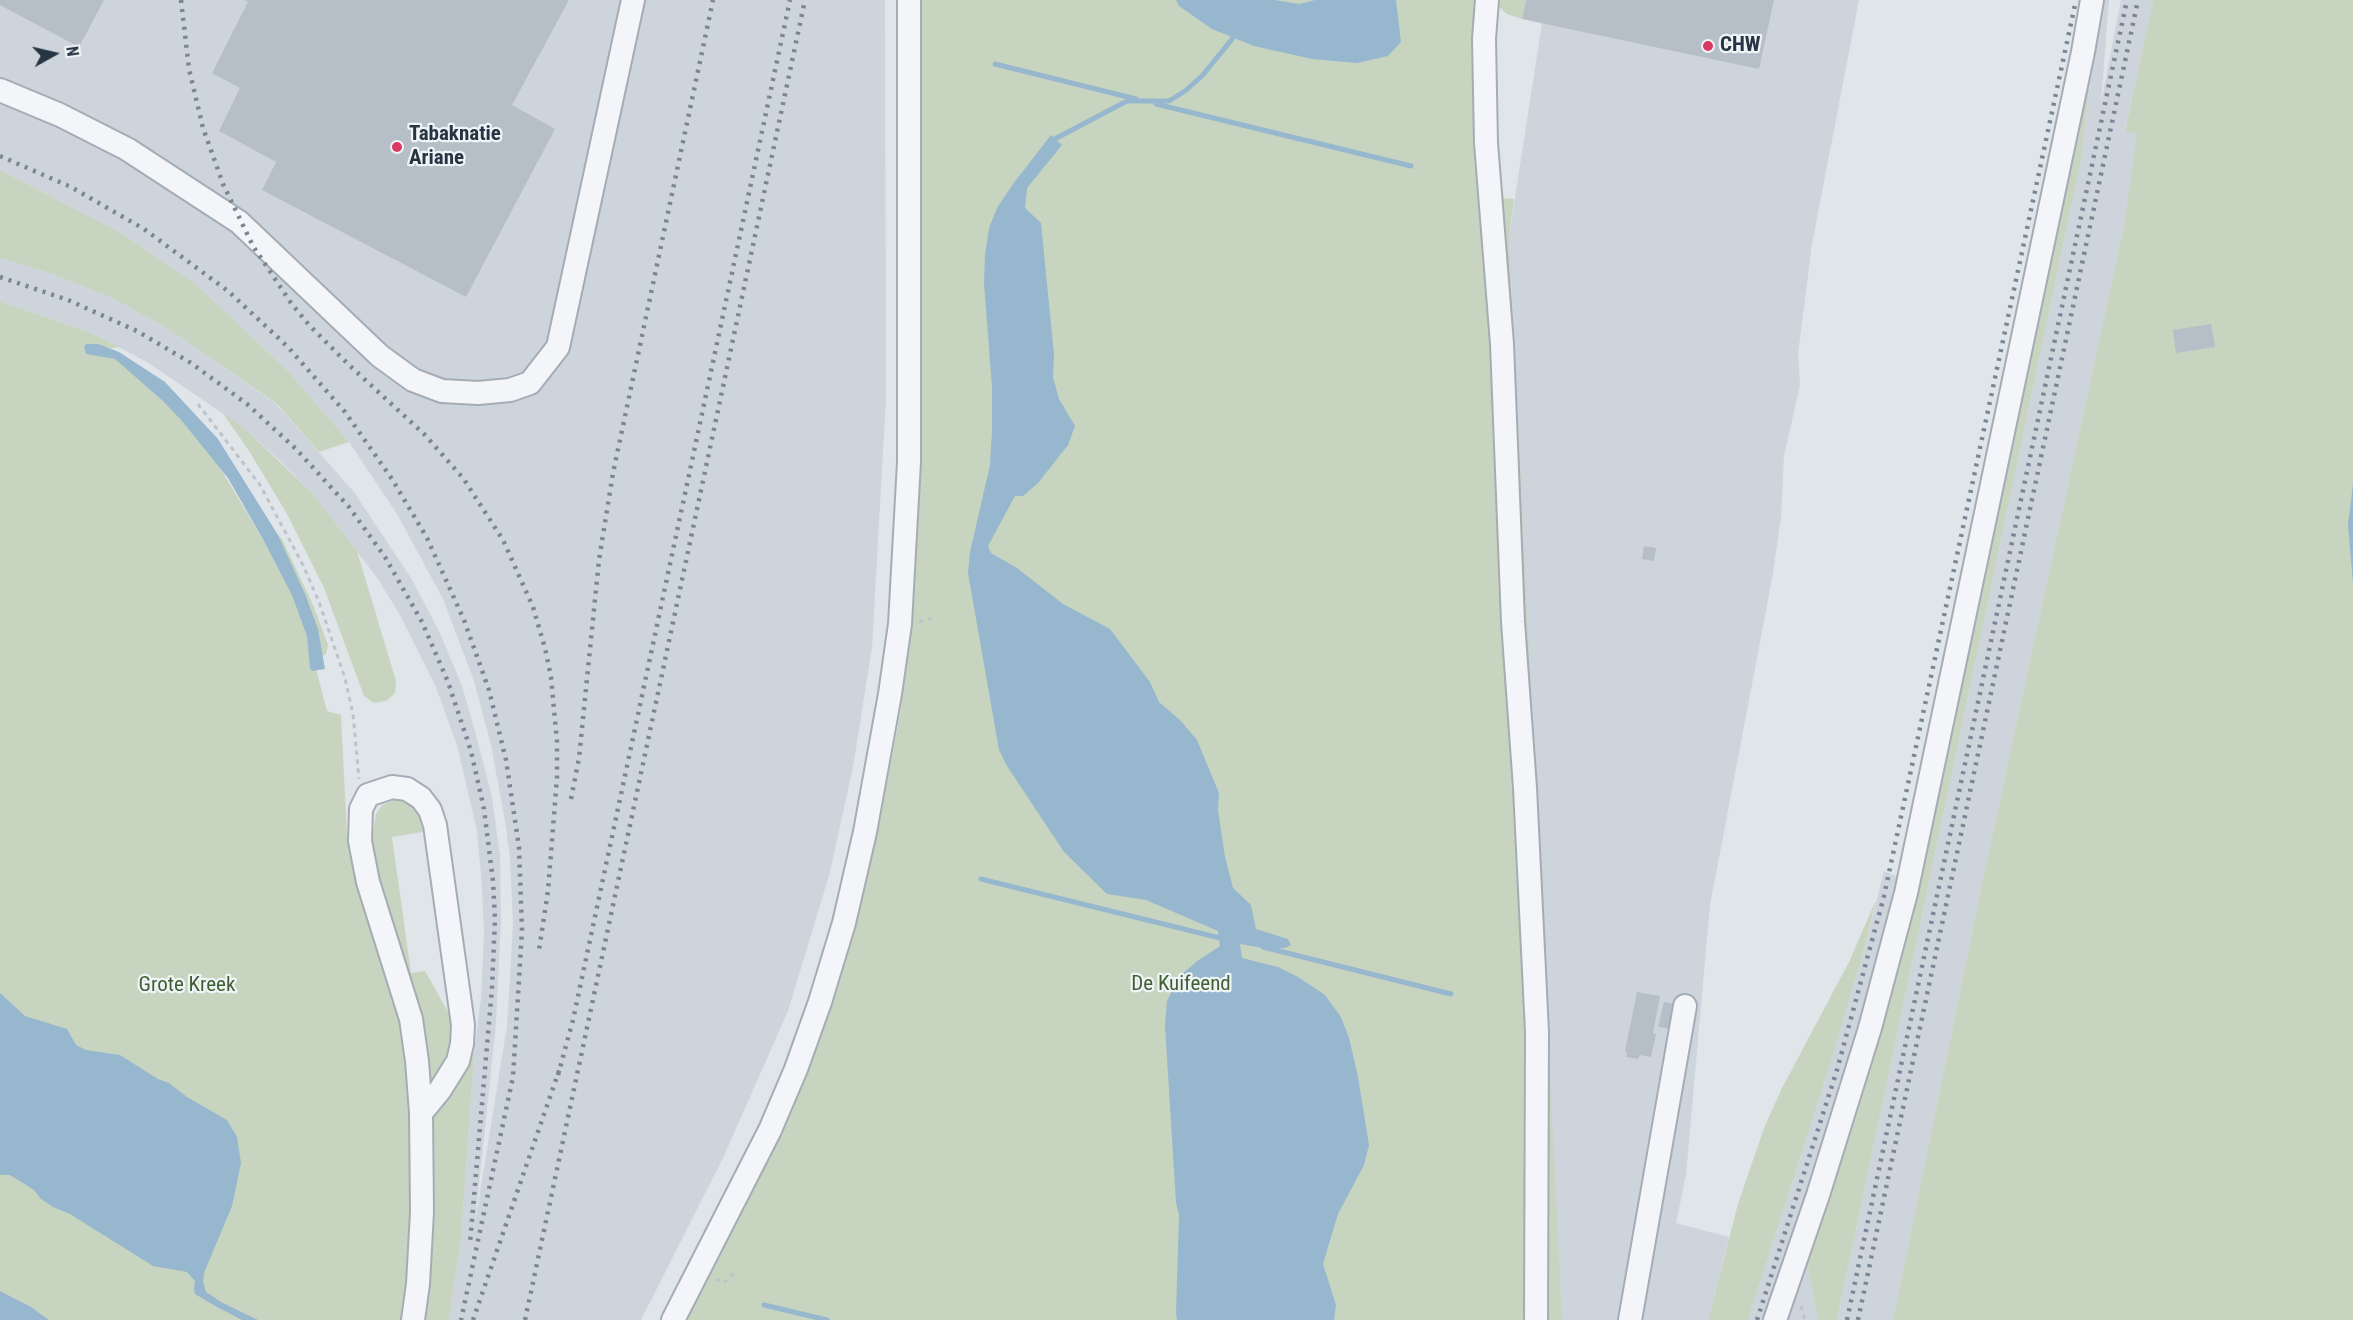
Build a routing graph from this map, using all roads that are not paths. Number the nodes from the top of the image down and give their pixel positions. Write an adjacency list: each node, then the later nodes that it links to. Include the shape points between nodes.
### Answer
1 (633, 0): 5 (street, via 558,348 530,383 510,390 442,391 413,380 381,356 239,222 127,149)
2 (909, 0): 9 (street, via 909,462 900,624 888,705 865,832 820,1002 770,1130)
3 (1488, 0): 10 (street, via 1484,39 1486,142 1503,344 1513,622 1537,1032)
4 (2092, 0): 12 (street, via 1906,893 1866,1039)
5 (0, 90)
6 (1685, 1006): 11 (street)
7 (421, 1113): 7 (street, via 411,1019 360,841 361,809 368,795 392,787 407,789 421,798 435,825 461,1014 458,1061); 8 (street, via 422,1212)
8 (413, 1320)
9 (673, 1320)
10 (1536, 1320)
11 (1630, 1320)
12 (1775, 1320)

